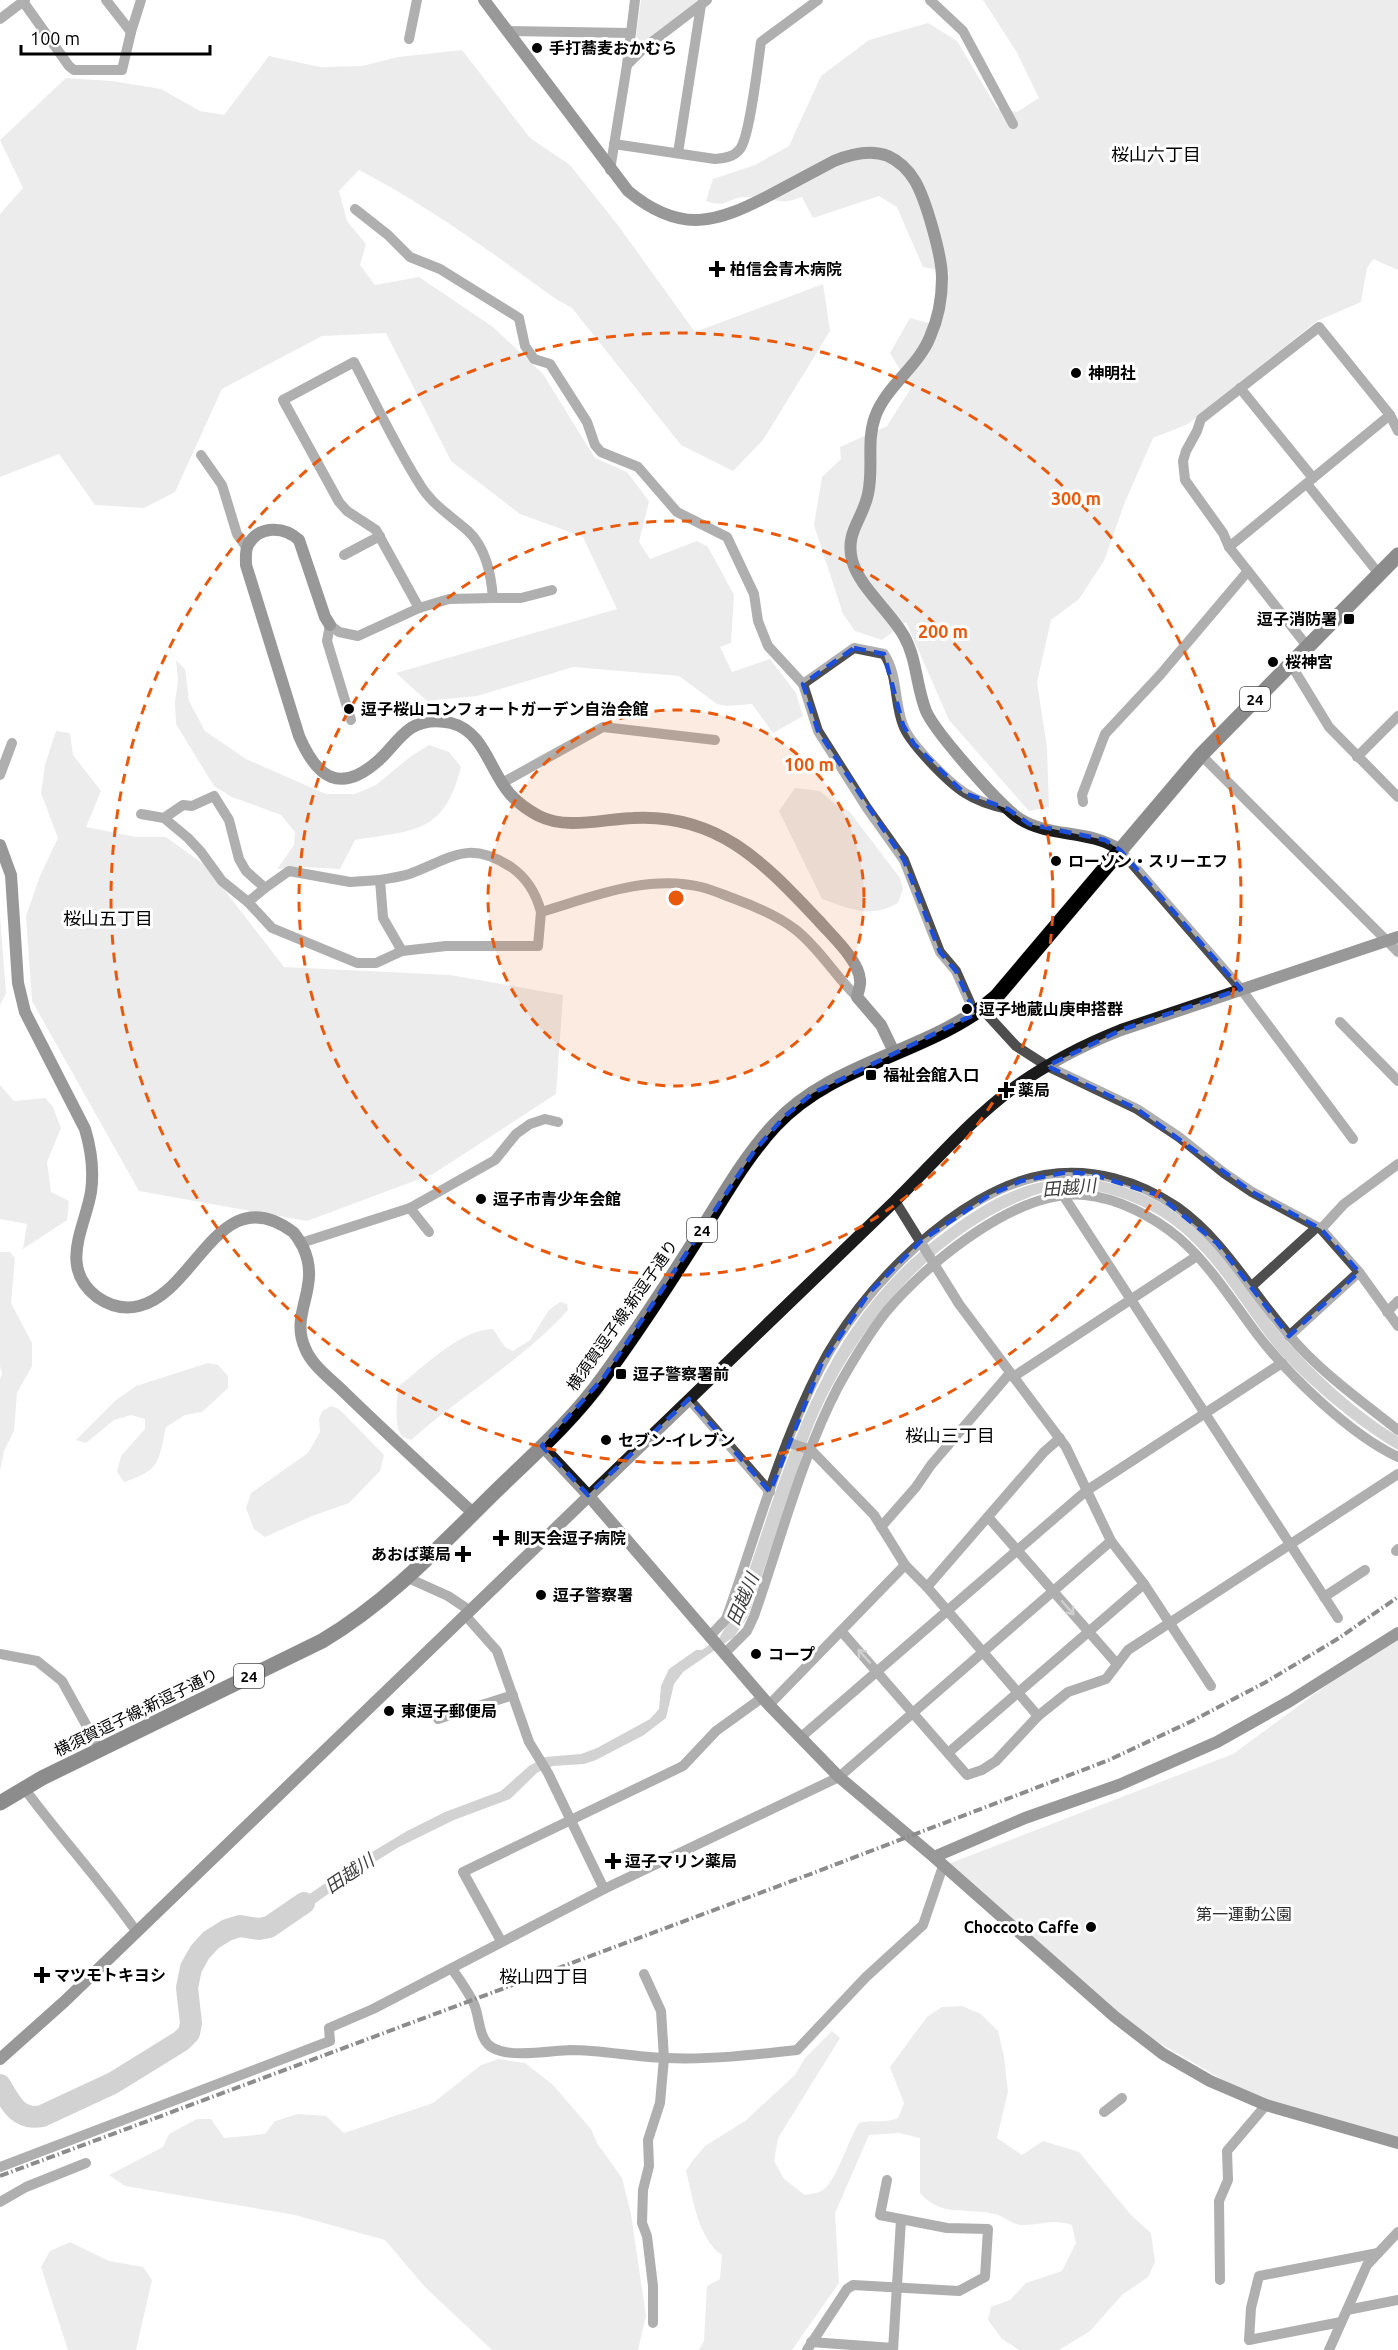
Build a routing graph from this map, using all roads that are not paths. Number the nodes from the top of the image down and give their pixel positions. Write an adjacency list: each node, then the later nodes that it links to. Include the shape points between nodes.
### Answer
1 (106, 0): 12 (street)
2 (141, 0): 12 (street)
3 (417, 0): 14 (street)
4 (484, 0): 11 (street)
5 (635, 0): 13 (street)
6 (818, 0): 18 (street, via 761,42 741,148 726,158)
7 (930, 0): 16 (street, via 963,32)
8 (23, 1): 10 (street); 12 (street, via 74,70 122,70)
9 (704, 2): 15 (street); 18 (street)
10 (0, 19)
11 (507, 31): 13 (street); 19 (street)
12 (131, 32)
13 (630, 33): 15 (street)
14 (409, 39)
15 (627, 65): 17 (street)
16 (1013, 124)
17 (614, 144): 18 (street); 19 (street)
18 (678, 153)
19 (610, 170): 50 (street, via 628,191 660,213 704,221 729,216 851,154 888,156 916,182 940,258 940,305 930,338 876,414 870,433 868,496 851,532 852,562 903,633 935,727)
20 (355, 209): 39 (street, via 410,257 440,269 519,318 525,346 534,359 550,364 601,452 638,466 677,512 727,537 753,594 768,646)
21 (1240, 387): 22 (street, via 1319,327); 25 (street); 27 (street, via 1201,419 1184,461 1185,480)
22 (1390, 415): 23 (street); 25 (street)
23 (1398, 431)
24 (201, 455): 28 (street, via 222,486 237,534)
25 (1310, 481): 27 (street); 32 (street)
26 (380, 536): 29 (street); 34 (street, via 339,502 283,400 354,362 428,497 478,544 492,578); 35 (street)
27 (1229, 547): 31 (street)
28 (247, 548): 36 (street, via 253,539 271,529 291,533 299,540); 47 (street, via 246,565 299,736 320,771 340,780 352,778 380,760 412,728 438,722 453,724 475,738)
29 (344, 555)
30 (1398, 555): 32 (main road, 横須賀逗子線;新逗子通り / 24)
31 (1248, 571): 37 (street); 49 (street, via 1105,734 1082,795)
32 (1379, 574): 37 (main road, 横須賀逗子線;新逗子通り / 24)
33 (552, 590): 34 (street, via 521,598)
34 (493, 598): 35 (street, via 449,599)
35 (419, 608): 36 (street, via 358,636 339,632)
36 (330, 625): 41 (street, via 327,641)
37 (1307, 646): 38 (main road, 横須賀逗子線;新逗子通り / 24)
38 (1290, 663): 44 (main road, 横須賀逗子線;新逗子通り / 24); 45 (street, via 1329,727)
39 (803, 684): 50 (street, via 854,648 884,654 890,663 903,725 914,744 964,793 988,806); 64 (street, via 818,731 904,860 940,952 956,971)
40 (1398, 716): 45 (street)
41 (351, 720)
42 (715, 740): 47 (street, via 603,727)
43 (12, 743): 46 (street)
44 (1201, 755): 54 (main road, 横須賀逗子線;新逗子通り / 24); 59 (street)
45 (1357, 757): 48 (street)
46 (0, 775)
47 (502, 783): 63 (street, via 525,808 562,823 660,818 727,838 769,869 842,946 859,976)
48 (1398, 797)
49 (1083, 802)
50 (1008, 809): 54 (street, via 1029,824 1105,840)
51 (141, 813): 52 (street)
52 (164, 818): 56 (street, via 183,805 192,806 214,796 229,820 239,859 246,871); 57 (street, via 201,852 222,881)
53 (0, 845): 77 (street, via 11,875 18,983 25,1012 86,1129 90,1146 91,1191 75,1253 89,1289 105,1303 116,1306 147,1304 170,1289 216,1234 249,1218 267,1219 295,1234)
54 (1120, 850): 62 (street); 64 (main road, 横須賀逗子線;新逗子通り / 24, via 1013,979)
55 (380, 880): 56 (street, via 350,882 289,871); 58 (street, via 474,852 497,859 528,882); 60 (street, via 383,918)
56 (266, 888): 57 (street)
57 (248, 902): 60 (street, via 272,928 357,963 376,963)
58 (541, 912): 60 (street, via 537,946 446,946); 63 (street, via 624,887 701,887 758,908 798,931)
59 (1392, 939): 61 (street); 62 (street)
60 (402, 951)
61 (1398, 952)
62 (1241, 989): 67 (street, via 1121,1030); 70 (street)
63 (857, 997): 66 (street, via 881,1025)
64 (978, 1012): 66 (main road, 横須賀逗子線;新逗子通り / 24); 67 (street, via 1016,1046)
65 (1340, 1022): 68 (street)
66 (895, 1054): 95 (main road, 横須賀逗子線;新逗子通り / 24, via 813,1093 774,1126 604,1377)
67 (1047, 1066): 73 (street, via 994,1104); 75 (street, via 1137,1109 1252,1192)
68 (1398, 1081)
69 (558, 1122): 74 (street, via 545,1119 530,1124 516,1134 495,1160)
70 (1353, 1139)
71 (1398, 1164): 75 (street)
72 (1063, 1195): 79 (street, via 1086,1195 1138,1212 1163,1226); 80 (street, via 1002,1217); 83 (street)
73 (895, 1201): 78 (street); 90 (street)
74 (410, 1209): 76 (street); 77 (street)
75 (1319, 1228): 81 (street); 82 (street)
76 (429, 1233)
77 (301, 1243): 102 (street, via 310,1281 300,1327 306,1352)
78 (922, 1243): 80 (street); 82 (street, via 988,1196 1021,1181 1068,1172 1100,1175 1142,1187 1194,1220); 94 (street, via 869,1293 849,1320 821,1365)
79 (1197, 1256): 83 (street); 88 (street)
80 (935, 1262): 89 (street, via 959,1304); 96 (street, via 885,1314 863,1346 838,1387)
81 (1359, 1272): 85 (street); 87 (street)
82 (1252, 1286): 87 (street)
83 (1131, 1300): 89 (street); 91 (street)
84 (1398, 1301): 85 (street)
85 (1387, 1312): 86 (street)
86 (1398, 1326)
87 (1289, 1336): 92 (street)
88 (1282, 1363): 91 (street); 97 (street, via 1343,1420)
89 (1011, 1375): 93 (street); 104 (street)
90 (689, 1399): 100 (street); 101 (street)
91 (1205, 1413): 99 (street); 106 (street)
92 (1398, 1430)
93 (1059, 1438): 99 (street); 103 (street)
94 (788, 1442): 96 (street); 100 (street)
95 (542, 1446): 101 (street); 102 (main road, 横須賀逗子線;新逗子通り / 24)
96 (810, 1449): 104 (street); 123 (street, via 754,1616 747,1631)
97 (1398, 1457)
98 (1398, 1474): 106 (street)
99 (1086, 1491): 105 (street); 107 (street)
100 (770, 1492): 122 (street, via 726,1619)
101 (588, 1495): 116 (street); 122 (street)
102 (473, 1514): 110 (main road, 横須賀逗子線;新逗子通り / 24)
103 (988, 1517): 107 (street); 112 (street)
104 (881, 1527): 108 (street)
105 (1111, 1541): 111 (street); 113 (street)
106 (1289, 1544): 114 (street); 118 (street)
107 (1017, 1551): 113 (street); 115 (street)
108 (905, 1565): 112 (street); 119 (street)
109 (1365, 1570): 114 (street)
110 (408, 1578): 116 (street, via 448,1596); 136 (main road, 横須賀逗子線;新逗子通り / 24, via 322,1641)
111 (1144, 1584): 118 (street); 120 (street)
112 (927, 1587): 115 (street)
113 (1053, 1591): 120 (street, one-way to 120); 124 (street)
114 (1324, 1597): 117 (street)
115 (948, 1611): 124 (street); 127 (street)
116 (467, 1612): 130 (street, via 497,1651); 144 (street)
117 (1338, 1618)
118 (1169, 1622): 126 (street, via 1128,1650); 128 (street)
119 (842, 1632): 127 (street, one-way to 119); 131 (street)
120 (1089, 1632): 126 (street); 129 (street)
121 (1398, 1633): 142 (street, via 1216,1742 1156,1770 1025,1818)
122 (711, 1636): 123 (street)
123 (724, 1652): 131 (street)
124 (983, 1652): 129 (street); 132 (street)
125 (0, 1654): 136 (street, via 37,1661 62,1682)
126 (1117, 1664): 133 (street, via 1106,1679 1068,1692)
127 (878, 1671): 132 (street); 135 (street)
128 (1211, 1686)
129 (1018, 1692): 133 (street); 137 (street)
130 (513, 1695): 134 (street); 141 (street, via 526,1735)
131 (766, 1701): 135 (street); 141 (street, via 716,1731 683,1766)
132 (913, 1712): 137 (street); 138 (street)
133 (1038, 1716): 137 (street, via 996,1761 982,1770 967,1775)
134 (438, 1719)
135 (800, 1738): 138 (street)
136 (100, 1750): 139 (main road, 横須賀逗子線;新逗子通り / 24)
137 (948, 1753)
138 (839, 1777): 142 (street); 143 (street)
139 (24, 1788): 140 (main road, 横須賀逗子線;新逗子通り / 24); 144 (street, via 109,1891)
140 (0, 1803)
141 (571, 1821): 143 (street); 145 (street, via 463,1872)
142 (939, 1862): 148 (street, via 923,1924 797,2050 719,2058); 151 (street, via 1149,2044 1210,2082)
143 (604, 1889): 145 (street)
144 (136, 1931): 149 (street)
145 (501, 1941): 146 (street)
146 (452, 1969): 148 (street, via 475,2006 482,2035 494,2049 527,2054 613,2052); 155 (street, via 329,2028 330,2041)
147 (644, 1974): 148 (street, via 661,2011)
148 (664, 2058): 166 (street, via 660,2103 648,2140 649,2166 643,2190 642,2223 653,2286)
149 (0, 2059)
150 (1122, 2098): 152 (street)
151 (1266, 2105): 153 (street); 161 (street, via 1227,2151 1228,2180 1219,2201)
152 (1104, 2112)
153 (1398, 2143)
154 (86, 2163): 157 (street)
155 (0, 2167)
156 (887, 2180): 158 (street, via 880,2215)
157 (0, 2202)
158 (902, 2220): 162 (street); 162 (street, via 947,2228 988,2229 986,2265 985,2277 959,2291)
159 (1398, 2232): 160 (street)
160 (1378, 2253): 164 (street, via 1367,2265); 165 (street, via 1259,2276 1249,2340)
161 (1221, 2280)
162 (897, 2287): 167 (street, via 853,2285 847,2289); 168 (street)
163 (1398, 2300): 164 (street)
164 (1347, 2310): 165 (street)
165 (1341, 2322): 169 (street)
166 (653, 2323)
167 (809, 2346): 168 (street)
168 (893, 2349)
169 (1329, 2350)

